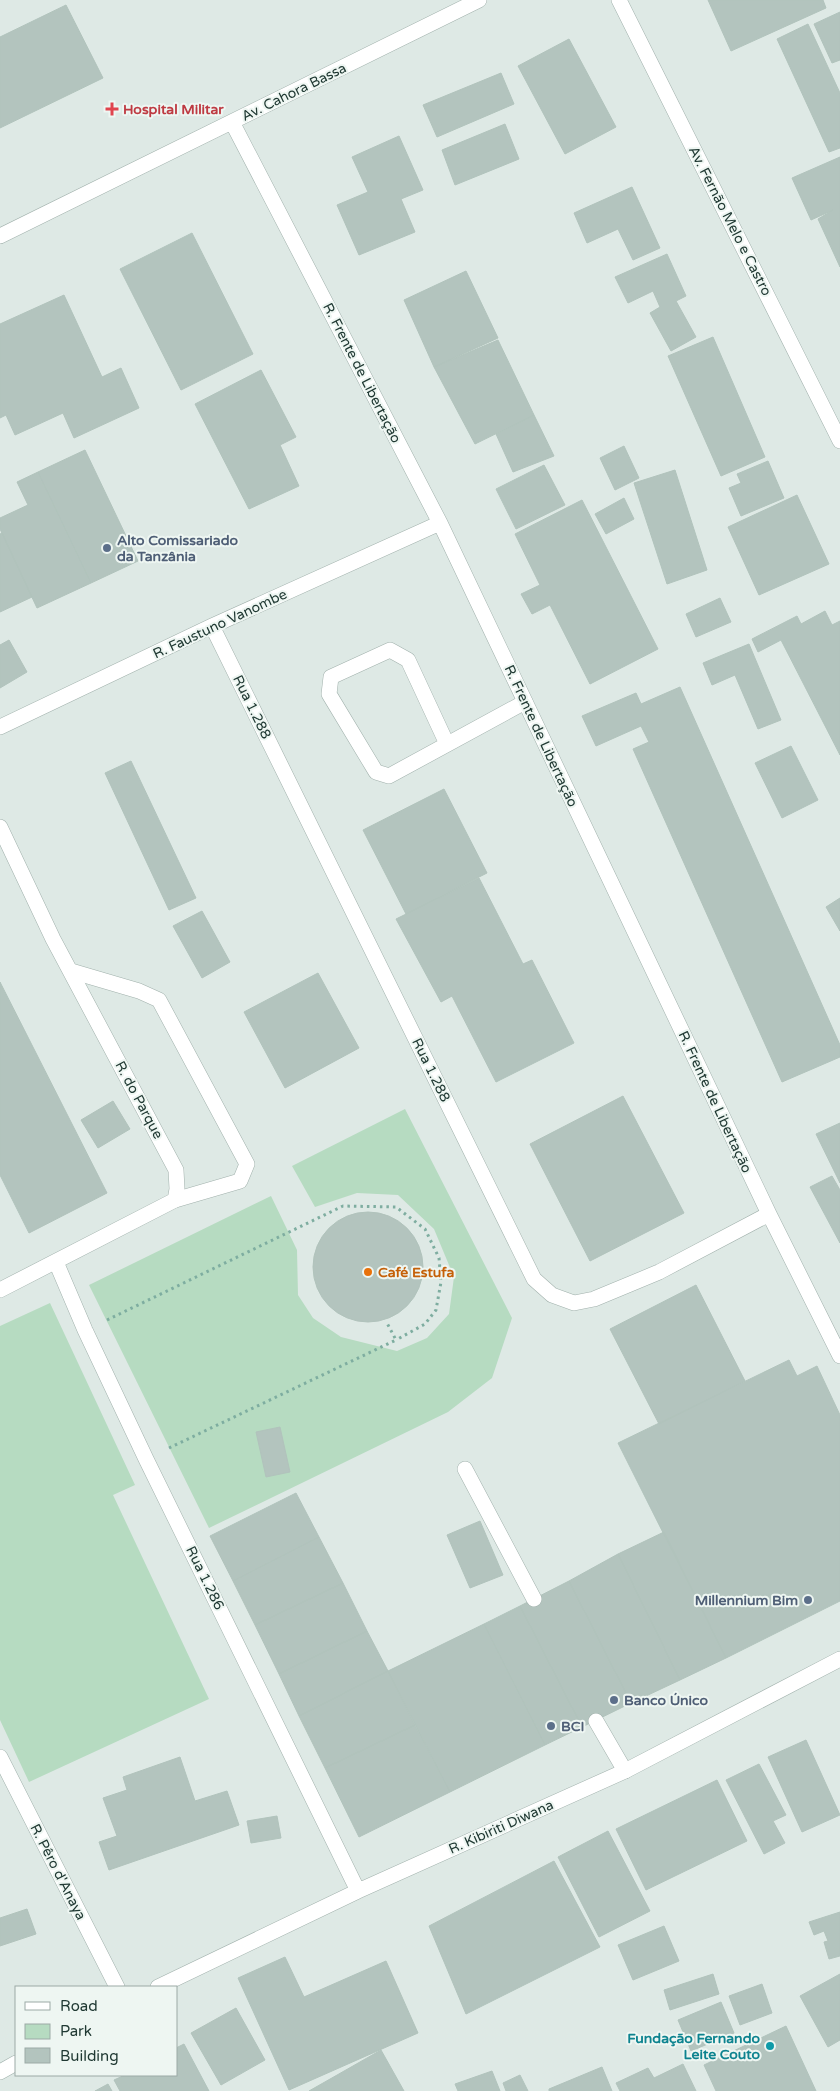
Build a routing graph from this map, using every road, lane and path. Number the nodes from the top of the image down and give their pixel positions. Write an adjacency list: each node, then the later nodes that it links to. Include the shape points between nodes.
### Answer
1 (480, 0): 3 (street, Av. Cahora Bassa)
2 (619, 0): 5 (street, Av. Fernão Melo e Castro)
3 (232, 122): 4 (street, Av. Cahora Bassa); 6 (street, R. Frente de Libertação)
4 (0, 236)
5 (840, 442)
6 (440, 523): 7 (street, R. Faustuno Vanombe); 8 (street, R. Frente de Libertação)
7 (212, 626): 9 (street, R. Faustuno Vanombe); 14 (street, Rua 1.288, via 534,1280 552,1295 574,1303 594,1299 659,1272)
8 (525, 702): 10 (street); 14 (street, R. Frente de Libertação)
9 (0, 727)
10 (447, 744): 10 (street, via 389,776 376,772 329,694 331,677 390,650 408,660)
11 (0, 827): 12 (street, R. do Parque)
12 (71, 971): 13 (street, R. do Parque, via 176,1170 178,1189); 13 (street, via 159,1000 247,1164 240,1180)
13 (175, 1200): 15 (street)
14 (769, 1214): 20 (street, R. Frente de Libertação)
15 (56, 1262): 16 (street); 18 (street, Rua 1.286)
16 (0, 1290)
17 (388, 1323): 19 (path)
18 (85, 1330): 19 (path, via 343,1206 366,1206 396,1207 425,1229 439,1258 442,1282 436,1310 425,1324); 21 (street, Rua 1.286)
19 (396, 1340): 21 (path)
20 (840, 1356)
21 (146, 1459): 28 (street, Rua 1.286)
22 (465, 1469): 23 (street)
23 (534, 1599)
24 (840, 1658): 27 (street, R. Kibiriti Diwana)
25 (596, 1720): 27 (street)
26 (0, 1757): 29 (street, R. Pêro d'Anaya)
27 (625, 1771): 28 (street, R. Kibiriti Diwana)
28 (358, 1891): 30 (street, R. Kibiriti Diwana)
29 (116, 1986)
30 (160, 1986)
31 (15, 2064): 32 (street)
32 (0, 2072)

